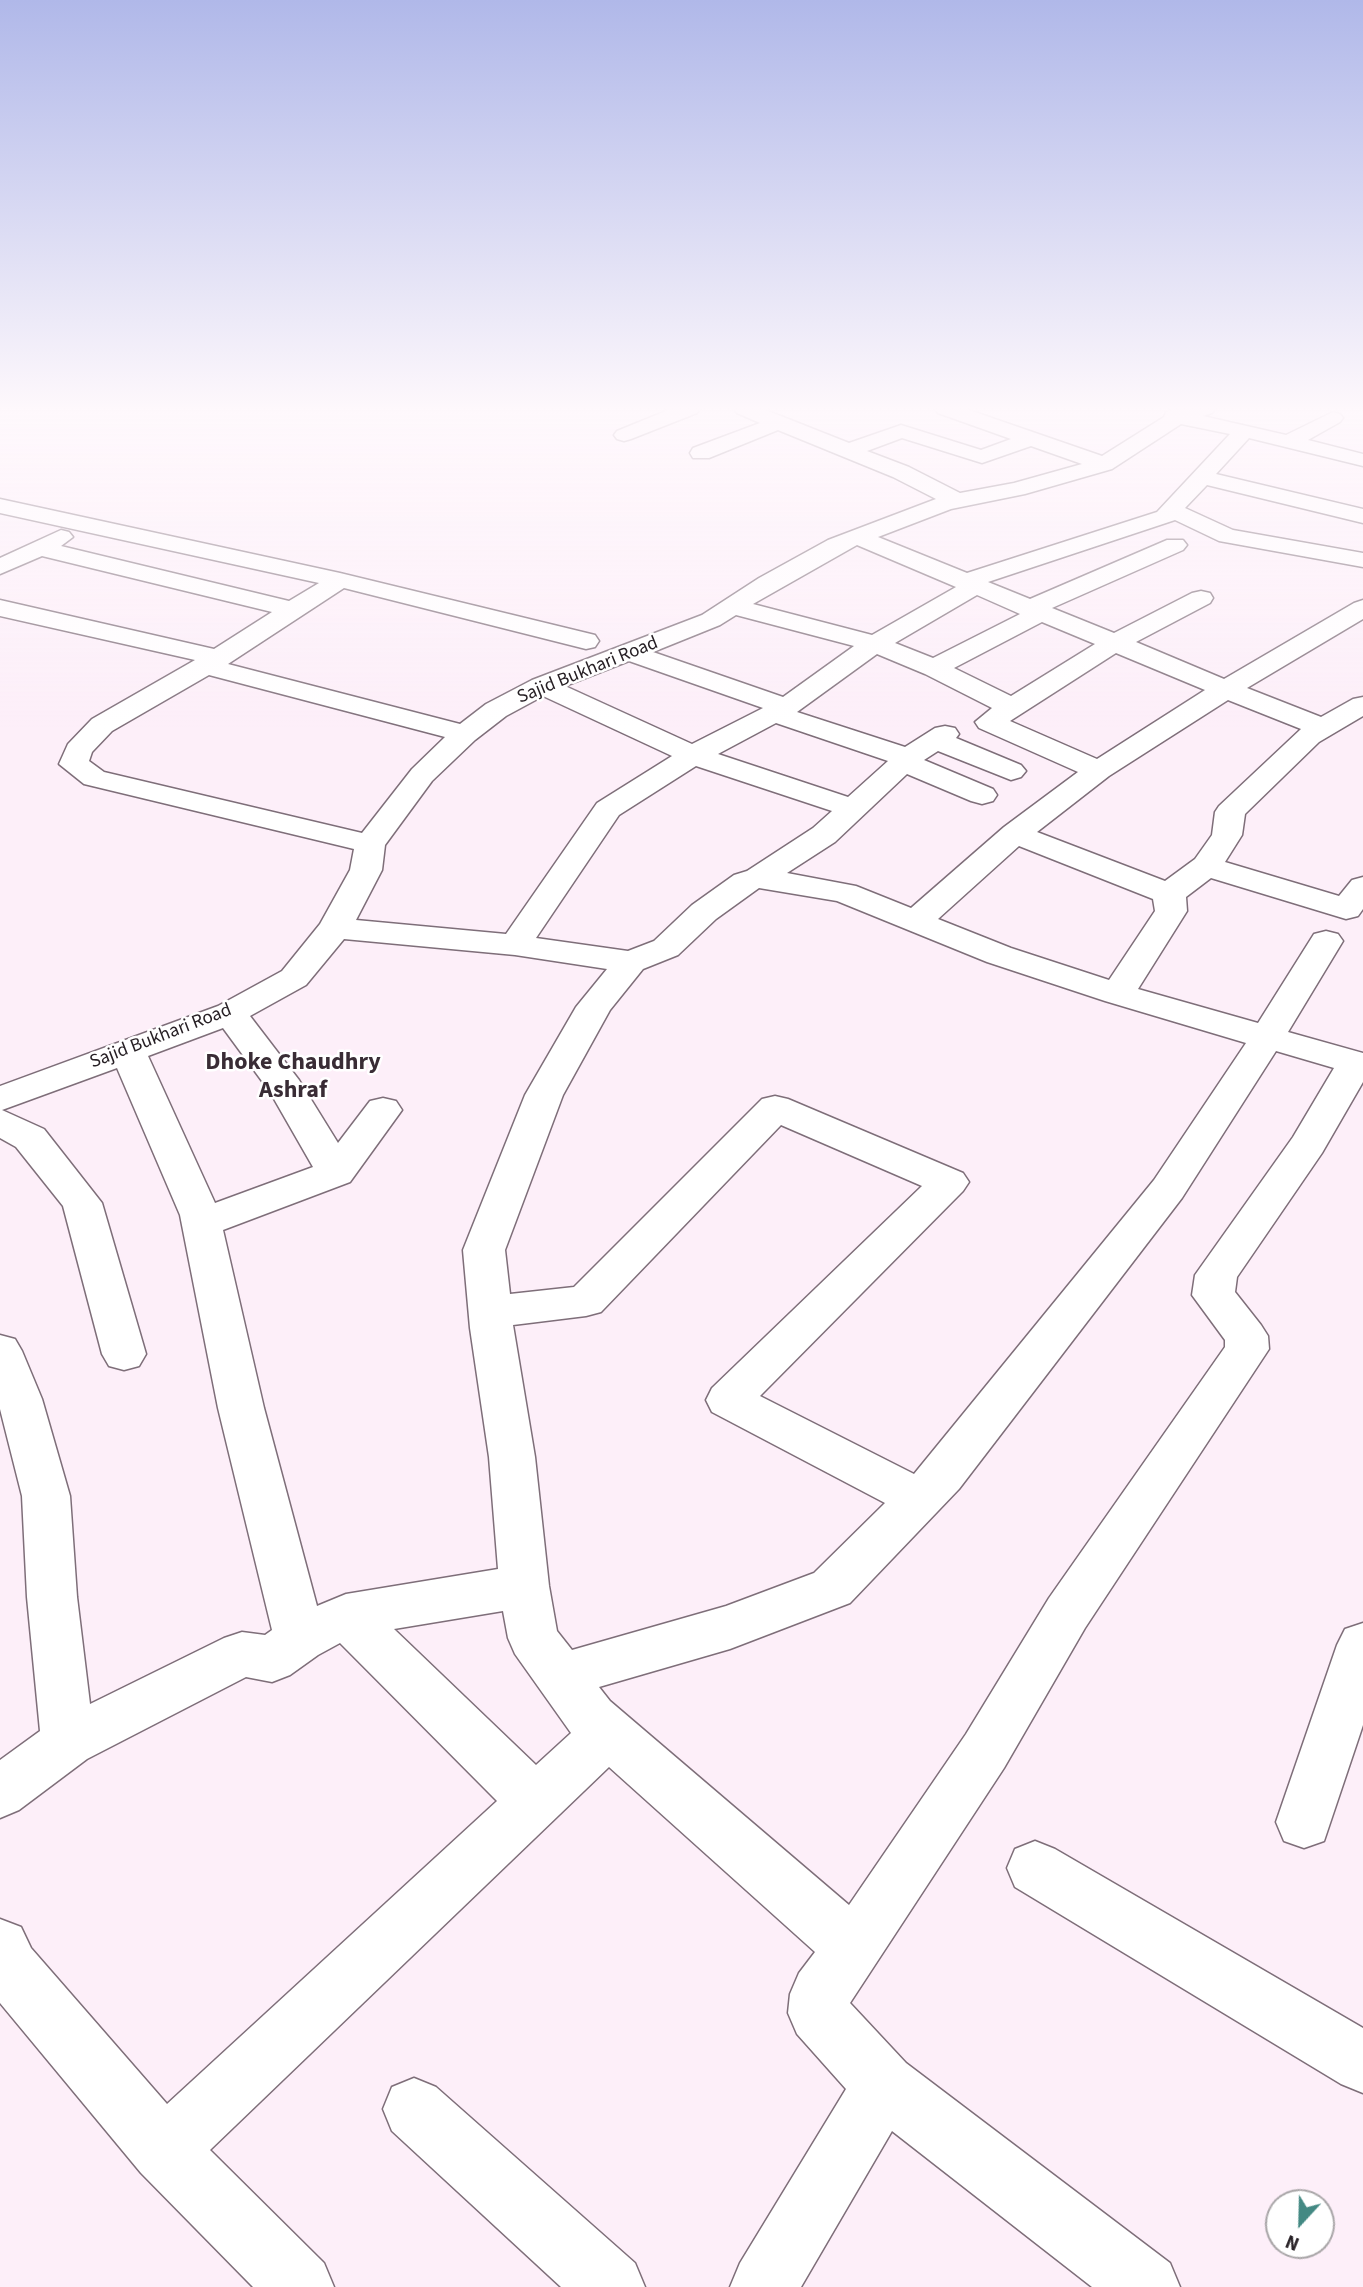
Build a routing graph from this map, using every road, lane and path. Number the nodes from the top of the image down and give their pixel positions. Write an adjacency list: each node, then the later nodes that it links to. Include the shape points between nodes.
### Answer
1 (48, 516): 6 (street)
2 (917, 516): 8 (street, Sajid Bukhari Road)
3 (1166, 516): 15 (street)
4 (1183, 516): 7 (street)
5 (1237, 516): 7 (street)
6 (89, 524): 10 (street); 13 (street)
7 (1221, 533): 11 (street)
8 (858, 537): 15 (street); 18 (street, Sajid Bukhari Road, via 836,545)
9 (1175, 545): 22 (street)
10 (40, 548): 12 (street); 17 (street)
11 (1363, 560)
12 (0, 567)
13 (307, 573): 14 (street); 17 (street)
14 (340, 580): 21 (street); 25 (street)
15 (970, 584): 22 (street); 26 (street)
16 (1201, 598): 27 (street)
17 (261, 602): 21 (street)
18 (732, 606): 26 (street); 28 (street, Sajid Bukhari Road, via 711,620)
19 (0, 608): 29 (street)
20 (1363, 608): 23 (street)
21 (293, 610): 29 (street)
22 (1034, 611): 27 (street); 30 (street)
23 (1328, 628): 24 (street); 32 (street)
24 (1363, 640)
25 (586, 641)
26 (875, 644): 30 (street); 35 (street)
27 (1113, 644): 32 (street); 34 (street)
28 (631, 653): 31 (street, Sajid Bukhari Road); 35 (street)
29 (212, 662): 37 (street); 45 (street, via 102,725 78,750 74,764 94,778)
30 (934, 668): 34 (street)
31 (542, 686): 37 (street, Sajid Bukhari Road, via 496,710); 38 (street)
32 (1226, 689): 36 (street); 40 (street)
33 (1363, 705): 36 (street)
34 (1012, 708): 40 (street, via 989,722)
35 (780, 710): 38 (street); 39 (street)
36 (1323, 728): 46 (street, via 1284,758 1230,812 1227,835)
37 (465, 734): 45 (street, Sajid Bukhari Road, via 422,775)
38 (693, 755): 43 (street); 53 (street, via 608,809)
39 (906, 760): 41 (street, via 940,737); 42 (street); 43 (street)
40 (1099, 770): 44 (street)
41 (1011, 771)
42 (982, 795)
43 (852, 808): 47 (street, via 824,835)
44 (1014, 834): 49 (street); 50 (street)
45 (370, 844): 51 (street, Sajid Bukhari Road, via 366,870)
46 (1206, 866): 48 (street, via 1346,909); 49 (street)
47 (758, 878): 50 (street, via 845,893); 54 (street, via 745,882 704,912 666,948)
48 (1363, 887)
49 (1169, 894): 55 (street, via 1171,911)
50 (915, 922): 55 (street)
51 (335, 928): 53 (street); 56 (street, Sajid Bukhari Road, via 295,978)
52 (1326, 940): 57 (street)
53 (515, 946): 54 (street)
54 (631, 962): 65 (street, via 594,1007 544,1095 484,1250)
55 (1117, 994): 57 (street)
56 (230, 1013): 58 (street, Sajid Bukhari Road); 63 (street, via 286,1088)
57 (1268, 1036): 59 (street); 68 (street, via 1168,1189 942,1476)
58 (127, 1050): 60 (street, Sajid Bukhari Road); 64 (street)
59 (1360, 1064): 80 (street, via 1216,1275 1213,1295 1246,1336 1247,1349 1067,1613 985,1751)
60 (0, 1098)
61 (383, 1110): 63 (street)
62 (0, 1122): 67 (street, via 30,1138 82,1203)
63 (336, 1173): 64 (street)
64 (201, 1223): 71 (street, via 241,1408)
65 (490, 1312): 68 (street, via 586,1301 775,1108 949,1182 728,1400); 69 (street, via 512,1457)
66 (0, 1351): 75 (street, via 20,1399 46,1496)
67 (124, 1354)
68 (919, 1499): 73 (street, via 832,1588 730,1627)
69 (524, 1586): 70 (street); 73 (street, via 533,1638)
70 (346, 1616): 71 (street); 77 (street)
71 (300, 1639): 75 (street, via 272,1659 242,1654)
72 (1363, 1645): 78 (street)
73 (561, 1676): 74 (street, via 591,1718)
74 (608, 1733): 77 (street); 80 (street)
75 (68, 1742): 76 (street)
76 (0, 1792)
77 (535, 1801): 85 (street)
78 (1304, 1822)
79 (1035, 1868): 82 (street)
80 (854, 1948): 83 (street, via 820,1994 818,2013)
81 (3, 1965): 85 (street)
82 (1363, 2062)
83 (884, 2085): 88 (street); 89 (street)
84 (414, 2109): 87 (street)
85 (164, 2150): 86 (street)
86 (300, 2287)
87 (611, 2287)
88 (764, 2287)
89 (1146, 2287)

